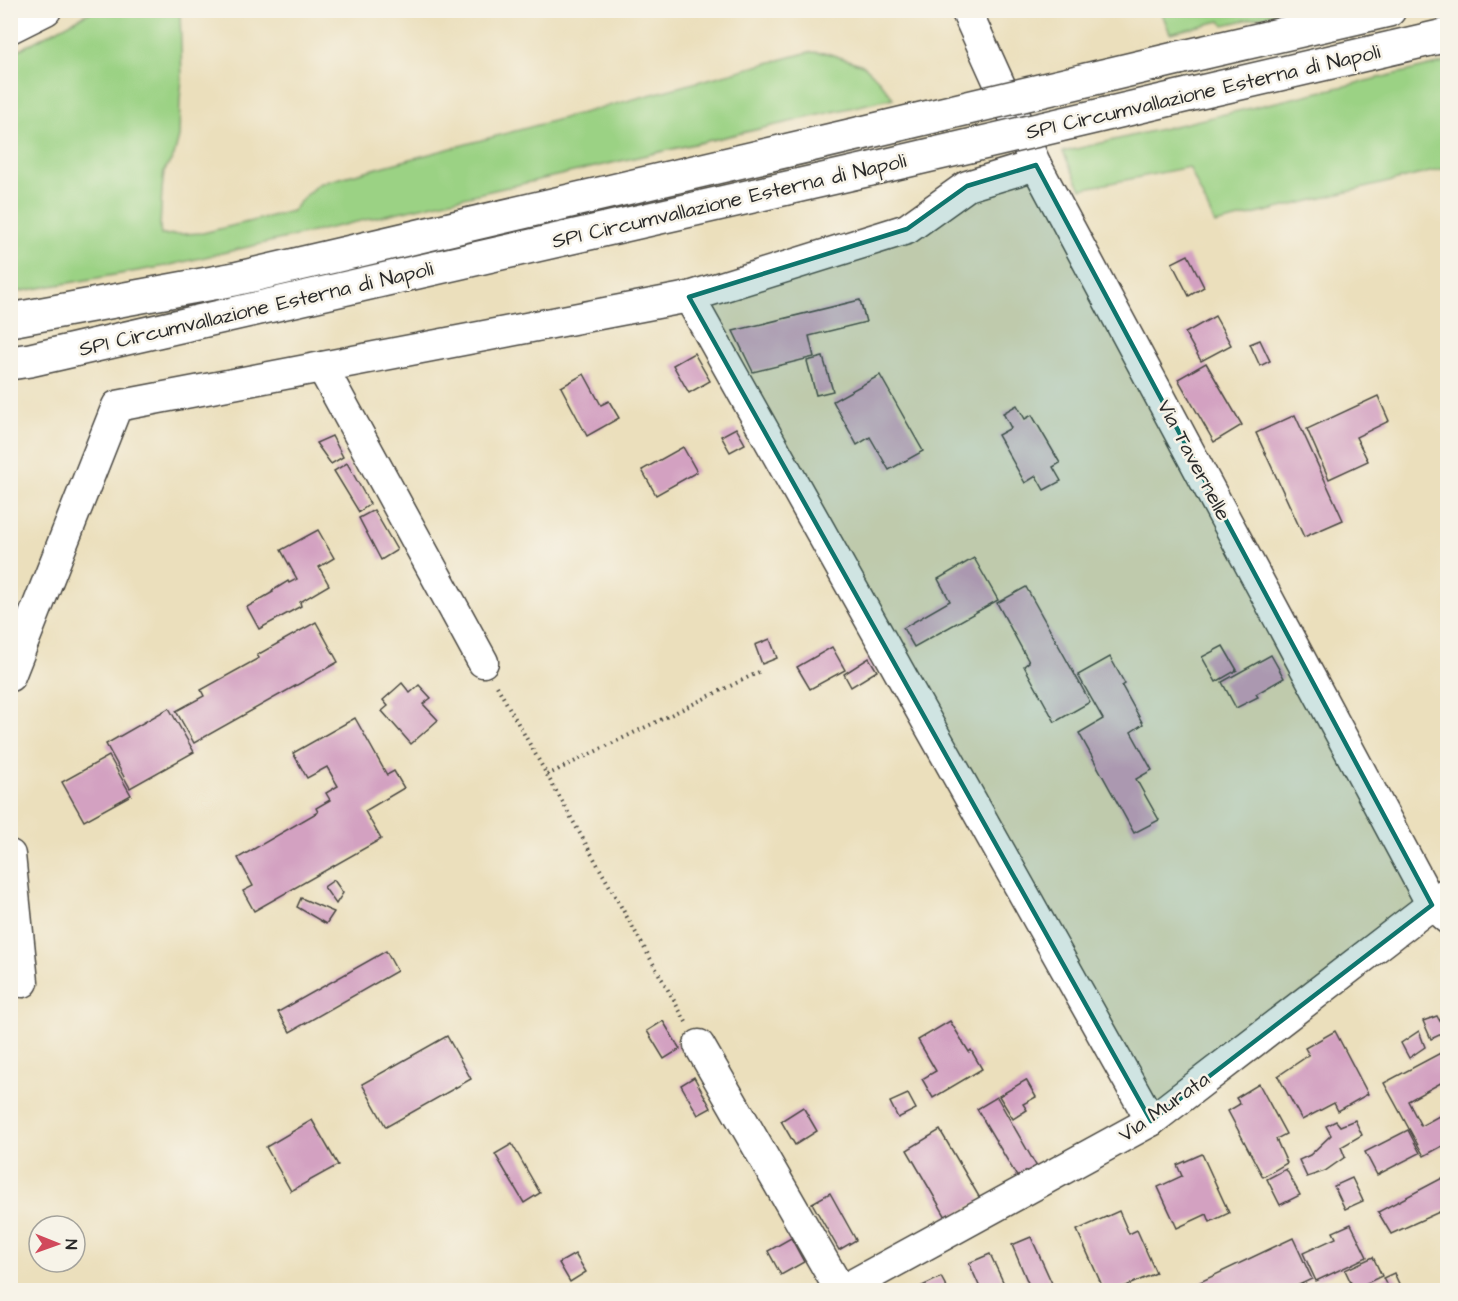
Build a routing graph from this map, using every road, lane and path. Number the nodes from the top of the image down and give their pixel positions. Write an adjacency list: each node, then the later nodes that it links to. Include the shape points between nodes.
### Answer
1 (46, 10): 4 (street)
2 (966, 10): 6 (street, Via Tavernelle)
3 (1389, 10): 8 (highway, SP1 Circumvallazione Esterna di Napoli, bridge, via 236,279)
4 (10, 28)
5 (1448, 35): 9 (highway, SP1 Circumvallazione Esterna di Napoli, bridge)
6 (1036, 165): 7 (street, via 967,186 907,229); 16 (street, Via Tavernelle)
7 (688, 297): 10 (street); 19 (street)
8 (10, 320)
9 (17, 364)
10 (322, 367): 11 (street); 13 (street, via 117,406)
11 (483, 662): 14 (path)
12 (761, 671): 14 (path)
13 (10, 676)
14 (547, 775): 18 (path)
15 (10, 855): 17 (street)
16 (1442, 905): 19 (street, Via Murata)
17 (23, 982)
18 (699, 1045): 20 (street)
19 (1151, 1121): 20 (street, Via Murata)
20 (841, 1290)

